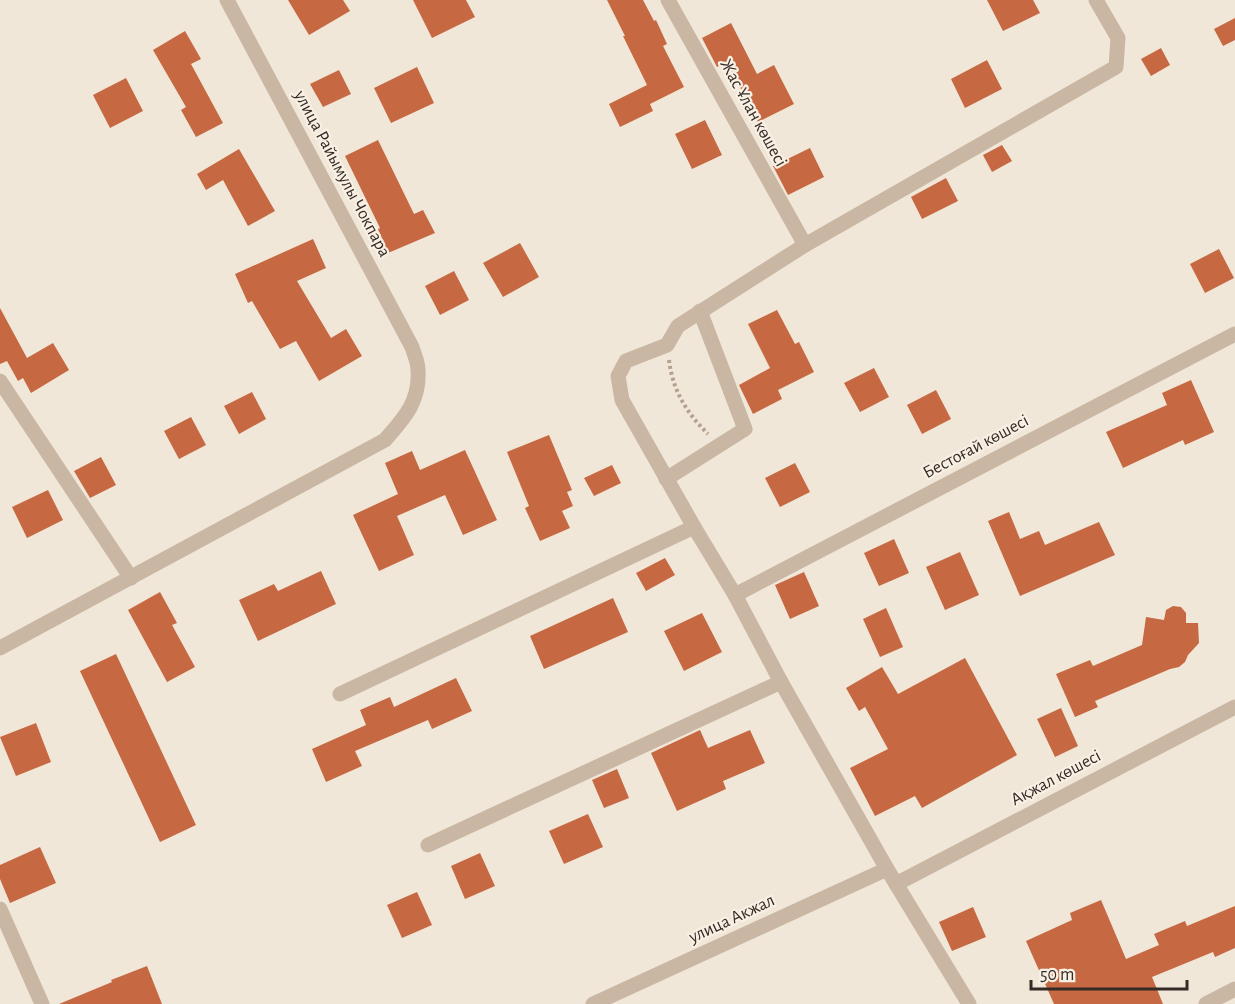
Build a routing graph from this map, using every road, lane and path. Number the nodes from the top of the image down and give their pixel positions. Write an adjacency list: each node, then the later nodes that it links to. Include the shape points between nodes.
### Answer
1 (227, 0): 12 (street, улица Райымулы Чокпара, via 412,347 418,369 416,396 406,416 385,440)
2 (668, 0): 4 (street, Жас Ұлан көшесі)
3 (1096, 0): 4 (street, via 1118,38 1116,67)
4 (805, 245): 5 (street)
5 (700, 311): 7 (street, via 678,326); 9 (street, via 745,429)
6 (1235, 334): 13 (street, Бестоғай көшесі)
7 (667, 345): 9 (path, via 671,377 682,403); 10 (street, via 626,361 618,376 622,400)
8 (0, 381): 12 (street)
9 (720, 445): 10 (street)
10 (666, 479): 11 (street)
11 (694, 527): 13 (street); 16 (street)
12 (131, 578): 14 (street)
13 (735, 595): 15 (street)
14 (0, 648)
15 (782, 682): 18 (street); 19 (street)
16 (340, 694)
17 (1235, 707): 20 (street, Ақжал көшесі)
18 (428, 844)
19 (887, 869): 20 (street); 24 (street, улица Акжал)
20 (896, 884): 25 (street)
21 (0, 909): 23 (street)
22 (1235, 989): 26 (street)
23 (42, 1004)
24 (593, 1004)
25 (969, 1004)
26 (1206, 1004)

